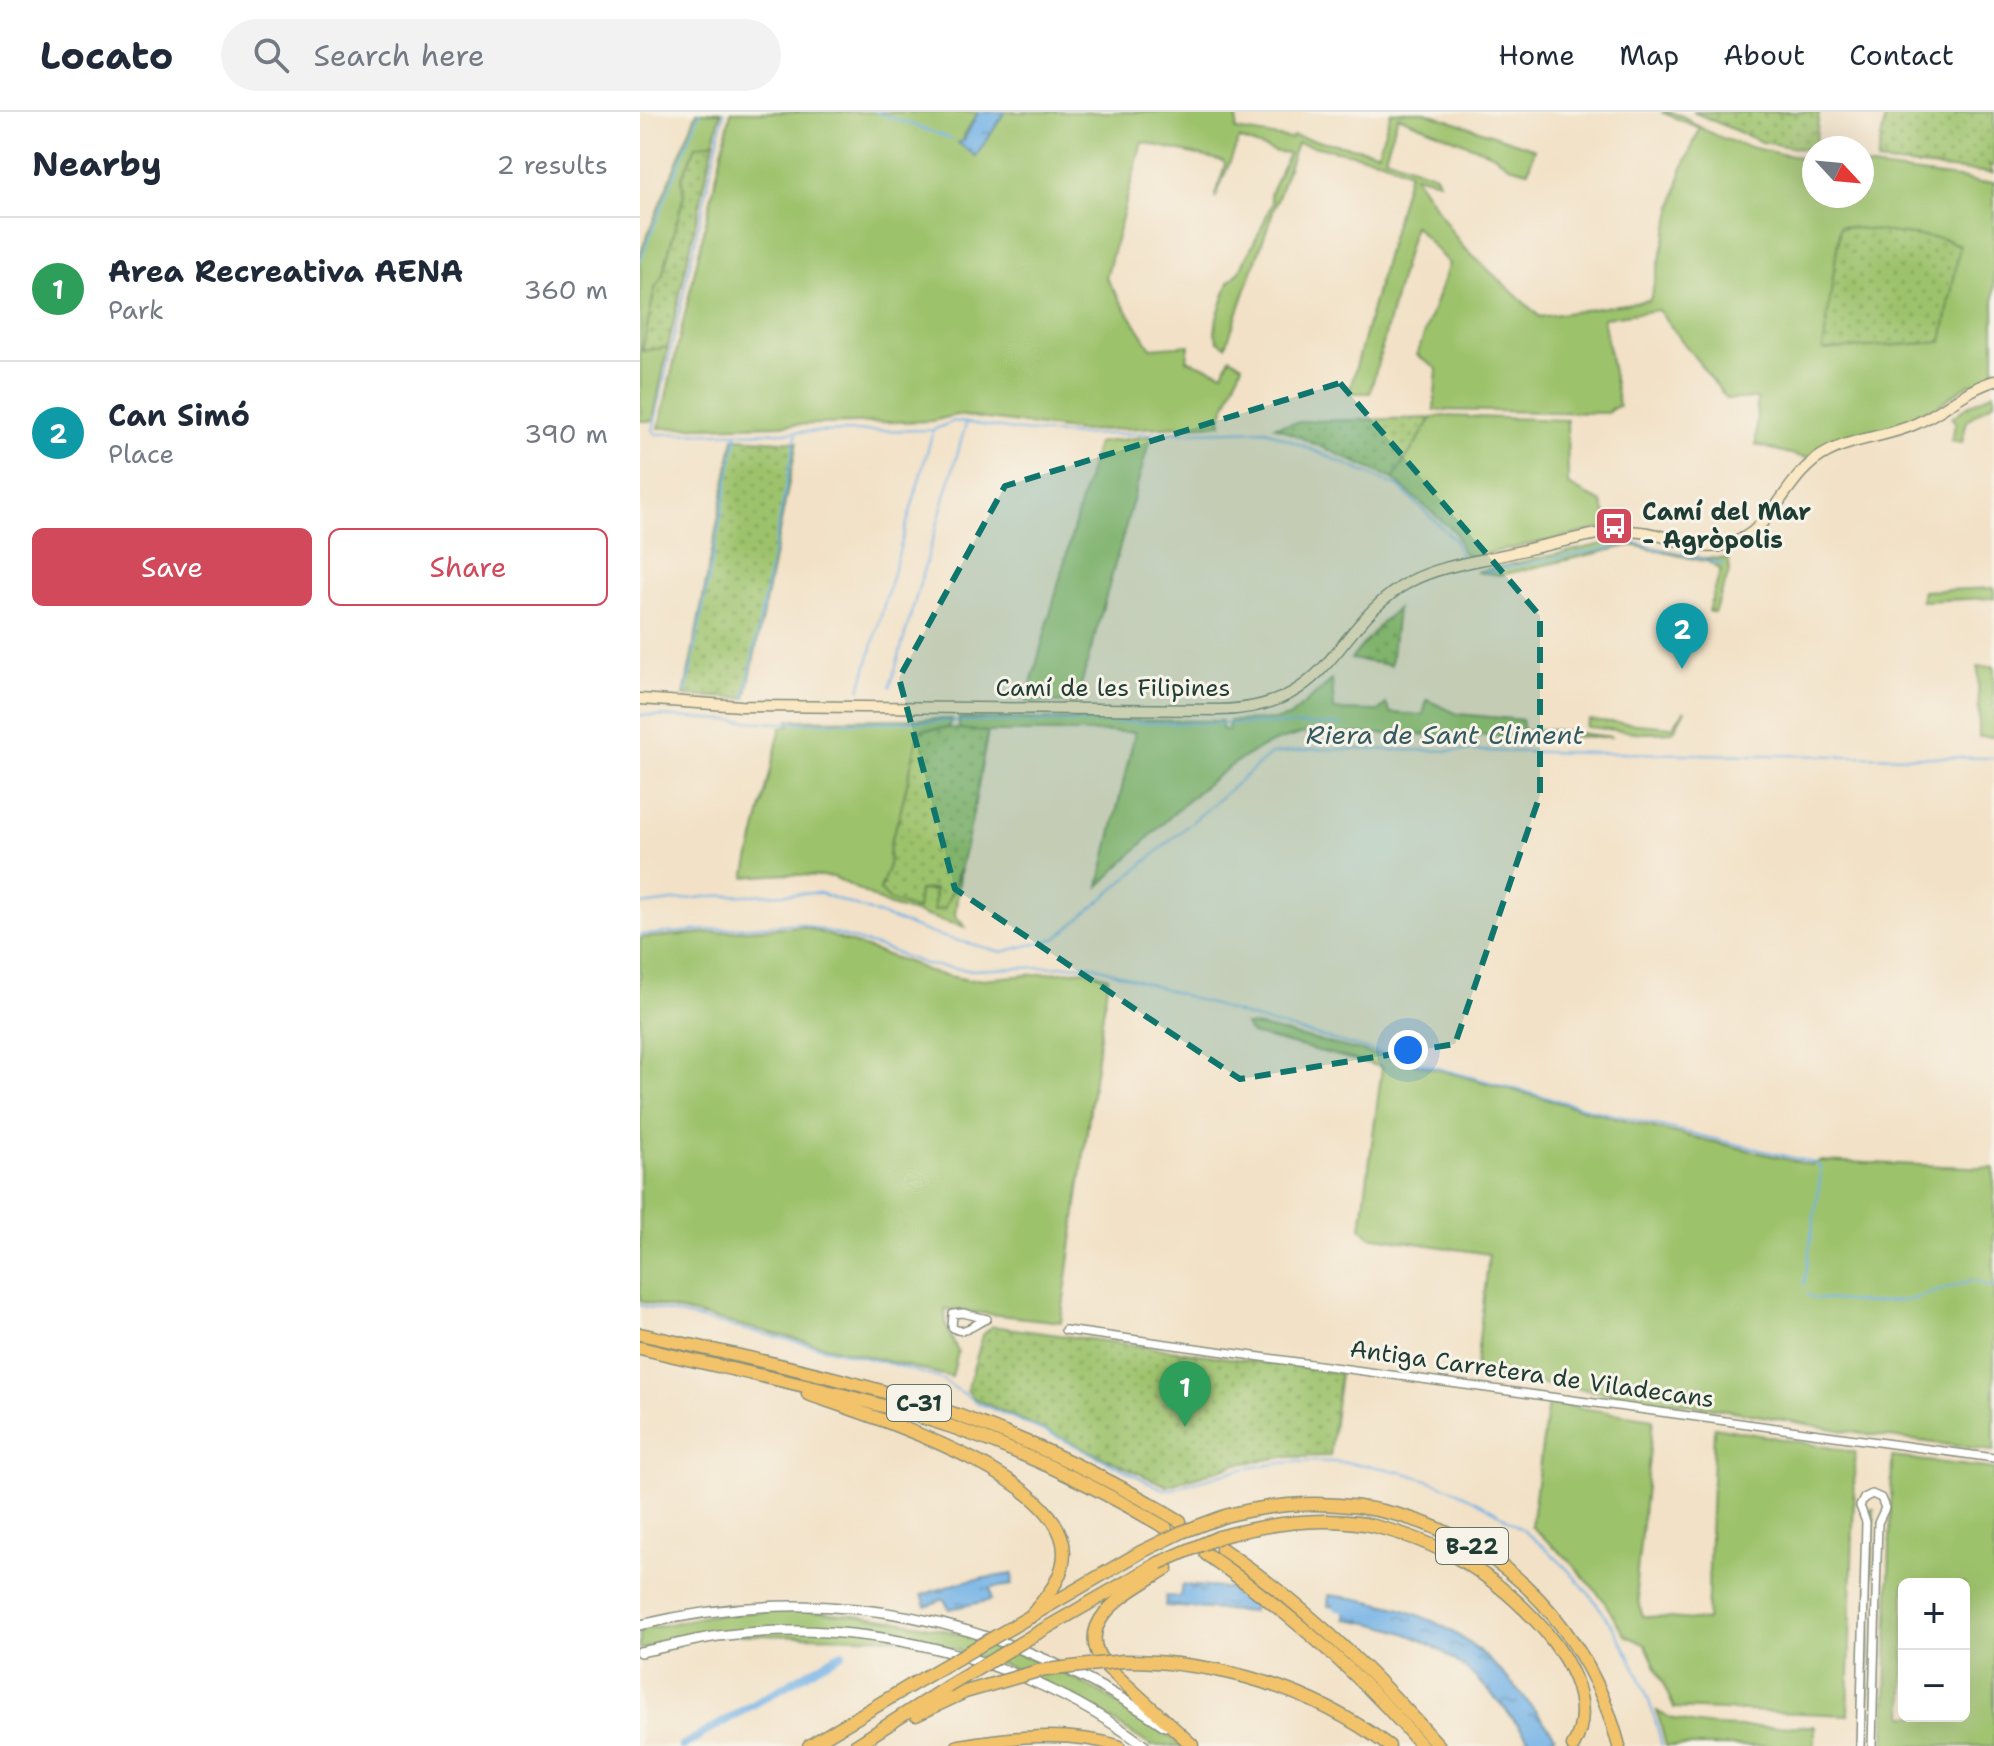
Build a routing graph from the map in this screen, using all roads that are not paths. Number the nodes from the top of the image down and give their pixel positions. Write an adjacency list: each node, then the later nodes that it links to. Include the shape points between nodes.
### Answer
1 (1994, 381): 2 (main road, Camí de les Filipines, via 1913,426 1825,453 1794,480 1762,525 1740,540 1709,547 1628,531 1569,540 1415,579 1381,604 1313,679 1285,697 1254,707 741,706)
2 (640, 699)
3 (987, 1319): 3 (street, via 953,1314 951,1323 962,1332)
4 (1065, 1330): 8 (street, Antiga Carretera de Viladecans)
5 (640, 1334): 9 (highway, C-31, via 959,1415 1077,1464)
6 (640, 1348): 7 (highway, C-31)
7 (763, 1377): 10 (highway, C-31, via 869,1402 998,1444); 14 (highway, via 932,1440 1040,1503 1058,1527 1064,1556 1056,1583)
8 (1994, 1458)
9 (1180, 1521)
10 (1166, 1528)
11 (1221, 1543): 13 (highway, bridge); 17 (highway, via 1345,1648); 29 (highway, via 1246,1529 1318,1521 1363,1524 1438,1548 1517,1601 1558,1650 1575,1679 1582,1707)
12 (1206, 1554): 26 (highway, via 1336,1658)
13 (1163, 1566): 18 (highway, bridge, via 1034,1635); 24 (highway, via 1108,1609 1098,1622 1094,1642 1107,1667)
14 (1030, 1617): 19 (highway, B-22, bridge); 30 (highway, B-22, bridge, via 1141,1552 1225,1516 1295,1504 1395,1514 1488,1555 1544,1603 1580,1650 1604,1698)
15 (640, 1625): 24 (street, via 720,1610 798,1605 928,1620 1007,1642 1060,1665)
16 (640, 1652): 23 (street, via 757,1633 870,1636 948,1652 1032,1681)
17 (1411, 1714): 27 (highway); 28 (highway)
18 (870, 1737): 20 (highway); 25 (highway, bridge, via 965,1692 1048,1669 1123,1661 1188,1664 1260,1680 1322,1705)
19 (809, 1746)
20 (855, 1746)
21 (957, 1746): 22 (main road, via 1027,1738)
22 (1119, 1746)
23 (1145, 1746)
24 (1192, 1746)
25 (1389, 1746)
26 (1422, 1746)
27 (1439, 1746)
28 (1448, 1746)
29 (1573, 1746)
30 (1619, 1746)
31 (1860, 1746): 32 (street, via 1866,1522 1860,1506 1875,1494 1885,1508 1878,1523)
32 (1872, 1746)

